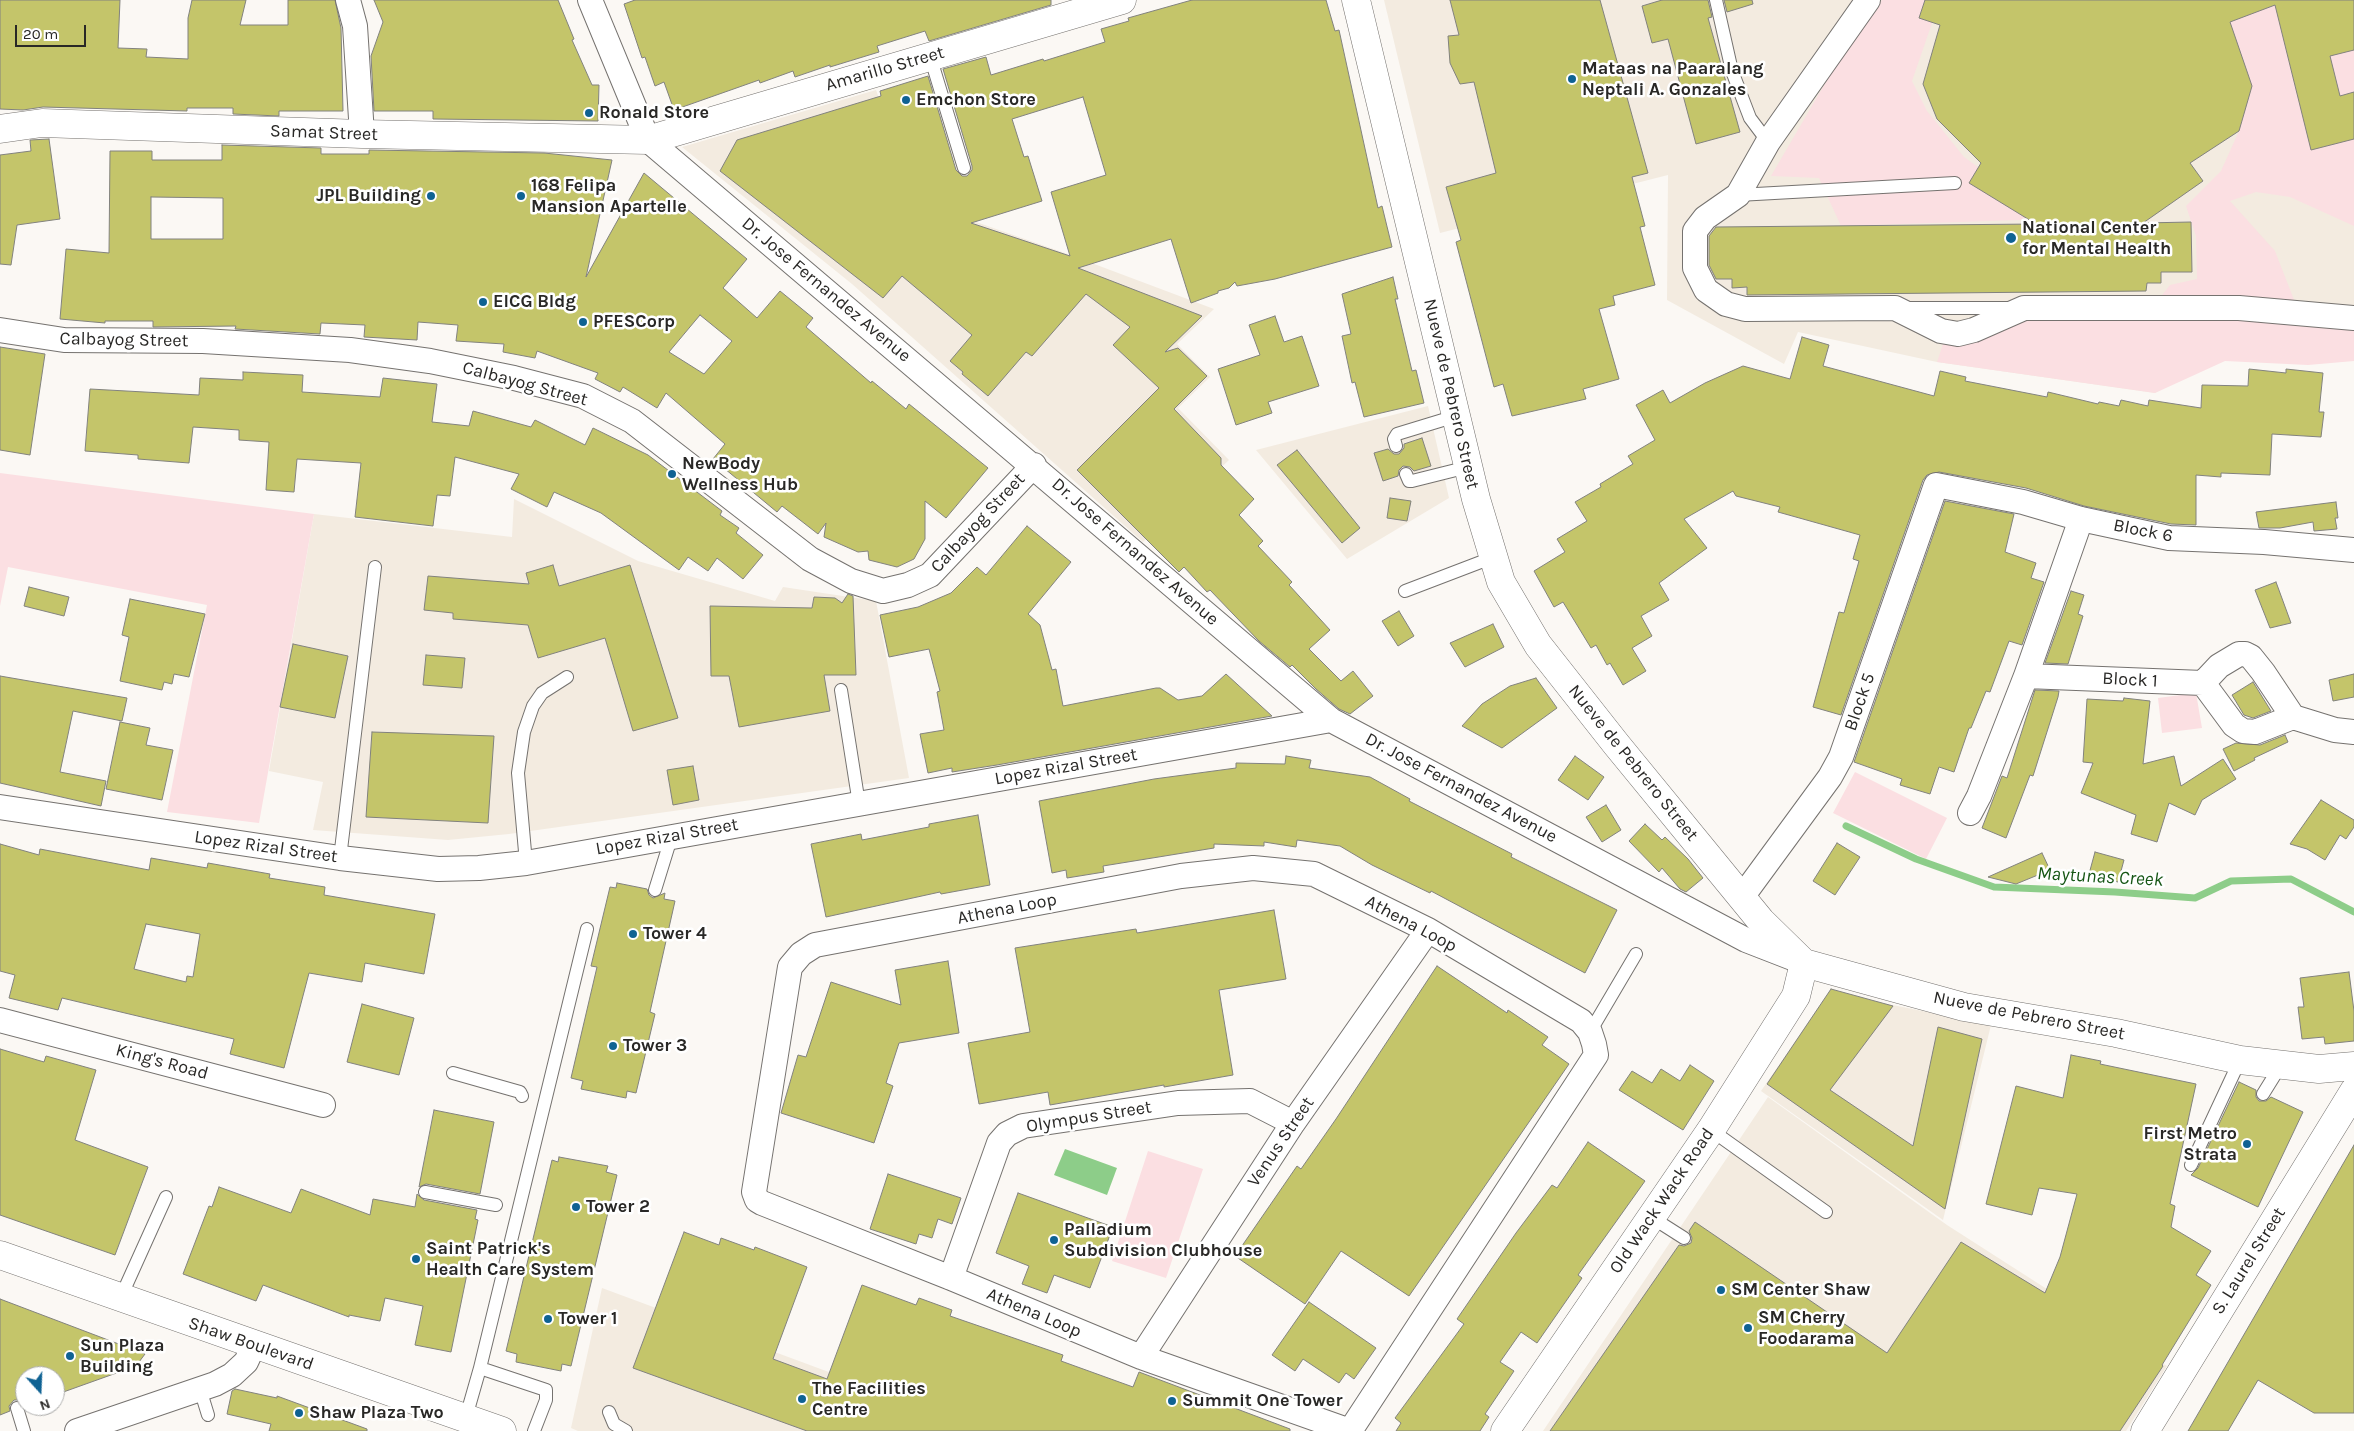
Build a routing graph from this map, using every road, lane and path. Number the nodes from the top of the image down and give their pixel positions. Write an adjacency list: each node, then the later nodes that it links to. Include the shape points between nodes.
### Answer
1 (348, 0): 9 (street, via 355,26)
2 (590, 0): 10 (street, Dr. Jose Fernandez Avenue)
3 (1356, 0): 17 (main road, Nueve de Pebrero Street)
4 (1716, 0): 11 (lane, via 1735,78 1750,118)
5 (1868, 0): 11 (street)
6 (1112, 2): 7 (main road, Amarillo Street)
7 (930, 56): 10 (main road, Amarillo Street); 12 (lane)
8 (0, 129): 9 (main road, Samat Street, via 42,123)
9 (362, 134): 10 (main road, Samat Street)
10 (648, 140): 19 (street, Dr. Jose Fernandez Avenue)
11 (1768, 142): 14 (street)
12 (964, 168)
13 (1955, 183): 14 (lane)
14 (1738, 195): 15 (street, via 1705,218 1695,231 1695,268 1706,290 1726,304 1746,309 1895,308 1942,331 1958,334 2024,308 2239,308)
15 (2354, 318)
16 (0, 330): 19 (street, Calbayog Street, via 64,340 203,342 350,350 430,361 583,396 632,421 810,559 851,581 883,591 930,575)
17 (1456, 416): 18 (lane, via 1397,434 1394,439); 20 (main road, Nueve de Pebrero Street)
18 (1396, 446)
19 (1034, 465): 33 (street, Dr. Jose Fernandez Avenue)
20 (1468, 466): 21 (lane, via 1412,482); 25 (main road, Nueve de Pebrero Street)
21 (1406, 474)
22 (1936, 485): 23 (street, Block 6, via 2023,502); 42 (street, Block 5, via 1841,757 1830,777)
23 (2081, 519): 24 (street, Block 6, via 2169,538); 28 (street)
24 (2354, 550)
25 (1494, 558): 27 (lane); 42 (main road, Nueve de Pebrero Street, via 1501,582 1538,645)
26 (375, 567): 39 (lane)
27 (1405, 591)
28 (2026, 676): 30 (street, Block 1); 37 (street)
29 (567, 677): 40 (lane, via 542,693 533,706 524,732 518,773)
30 (2203, 683): 32 (street, via 2234,725 2244,731 2255,732); 32 (street, via 2219,666 2239,654 2245,654 2263,672)
31 (841, 690): 35 (lane)
32 (2293, 717): 34 (street, via 2335,730)
33 (1331, 720): 35 (street, Lopez Rizal Street); 46 (street, Dr. Jose Fernandez Avenue, via 1746,940)
34 (2354, 732)
35 (859, 804): 38 (street, Lopez Rizal Street)
36 (0, 807): 39 (street, Lopez Rizal Street)
37 (1970, 813)
38 (672, 835): 40 (street, Lopez Rizal Street); 41 (lane)
39 (340, 858): 40 (street, Lopez Rizal Street, via 438,869)
40 (526, 863)
41 (655, 890)
42 (1742, 897): 46 (main road, Nueve de Pebrero Street)
43 (587, 929): 71 (lane)
44 (1428, 930): 48 (street, Athena Loop, via 1581,1021); 57 (street, Venus Street); 67 (street, Athena Loop, via 1314,874 1253,868 1181,876 815,945 801,954 790,968 754,1192 757,1200)
45 (1636, 954): 48 (lane)
46 (1804, 963): 49 (main road, Nueve de Pebrero Street, via 1964,1007 2116,1033); 58 (main road, Old Wack Wack Road, via 1796,996)
47 (0, 1020): 56 (street, King's Road)
48 (1590, 1032): 70 (street, Athena Loop, via 1596,1055 1350,1431)
49 (2240, 1060): 50 (main road, Nueve de Pebrero Street); 59 (lane)
50 (2281, 1065): 51 (main road, Nueve de Pebrero Street, via 2319,1069); 54 (lane)
51 (2354, 1066)
52 (453, 1073): 55 (lane, via 520,1092)
53 (2354, 1091): 83 (main road, S. Laurel Street)
54 (2263, 1094)
55 (522, 1096)
56 (323, 1105)
57 (1293, 1122): 67 (street, Olympus Street, via 1250,1101 1178,1103 1023,1126 998,1143); 70 (street, Venus Street)
58 (1710, 1130): 63 (lane); 64 (main road, Old Wack Wack Road)
59 (2191, 1165)
60 (425, 1192): 62 (lane)
61 (166, 1197): 68 (lane)
62 (496, 1205)
63 (1826, 1212)
64 (1651, 1217): 65 (lane); 82 (main road, Old Wack Wack Road)
65 (1684, 1238)
66 (0, 1255): 68 (main road, Shaw Boulevard)
67 (950, 1278): 70 (street, Athena Loop)
68 (120, 1299): 69 (main road, Shaw Boulevard)
69 (254, 1345): 72 (street, via 246,1362 232,1375); 76 (main road, Shaw Boulevard)
70 (1141, 1357)
71 (480, 1368): 76 (lane); 80 (lane, via 546,1390 546,1400)
72 (200, 1390): 75 (lane); 78 (street)
73 (609, 1412): 81 (lane, via 614,1424)
74 (19, 1416): 77 (lane)
75 (208, 1416)
76 (466, 1418): 79 (main road, Shaw Boulevard)
77 (24, 1431)
78 (77, 1431)
79 (502, 1431)
80 (534, 1431)
81 (626, 1431)
82 (1505, 1431)
83 (2145, 1431)

